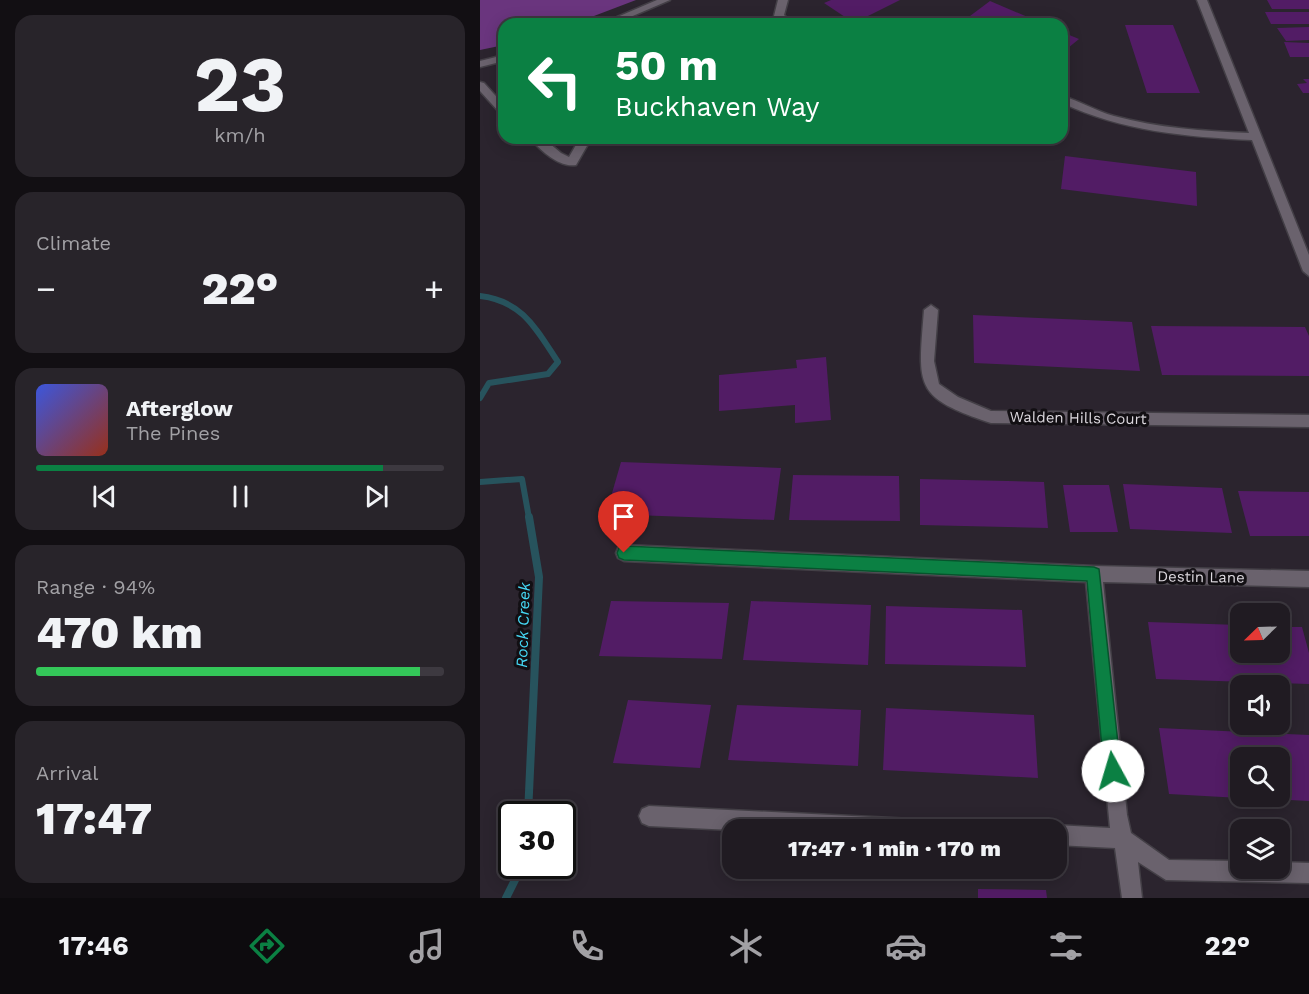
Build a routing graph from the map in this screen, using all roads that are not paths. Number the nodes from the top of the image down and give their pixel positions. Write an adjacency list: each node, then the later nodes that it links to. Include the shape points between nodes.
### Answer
1 (665, 0): 4 (street)
2 (783, 0): 5 (street)
3 (1202, 0): 11 (street)
4 (621, 18)
5 (781, 18)
6 (498, 60): 7 (street)
7 (480, 64)
8 (480, 85): 10 (street)
9 (1068, 102): 11 (street, via 1094,114 1149,128)
10 (498, 104)
11 (1257, 137): 14 (street)
12 (543, 144): 13 (street, via 572,162)
13 (582, 144)
14 (1309, 271)
15 (931, 310): 16 (street, Walden Hills Court, via 927,366 933,388 962,407 991,417)
16 (1309, 421)
17 (624, 553): 18 (street, Destin Lane)
18 (1094, 574): 19 (street, Destin Lane); 23 (street)
19 (1309, 579)
20 (649, 816): 21 (street)
21 (722, 820)
22 (1067, 836): 23 (street)
23 (1122, 838): 24 (street, via 1166,870); 25 (street)
24 (1309, 873)
25 (1132, 898)

